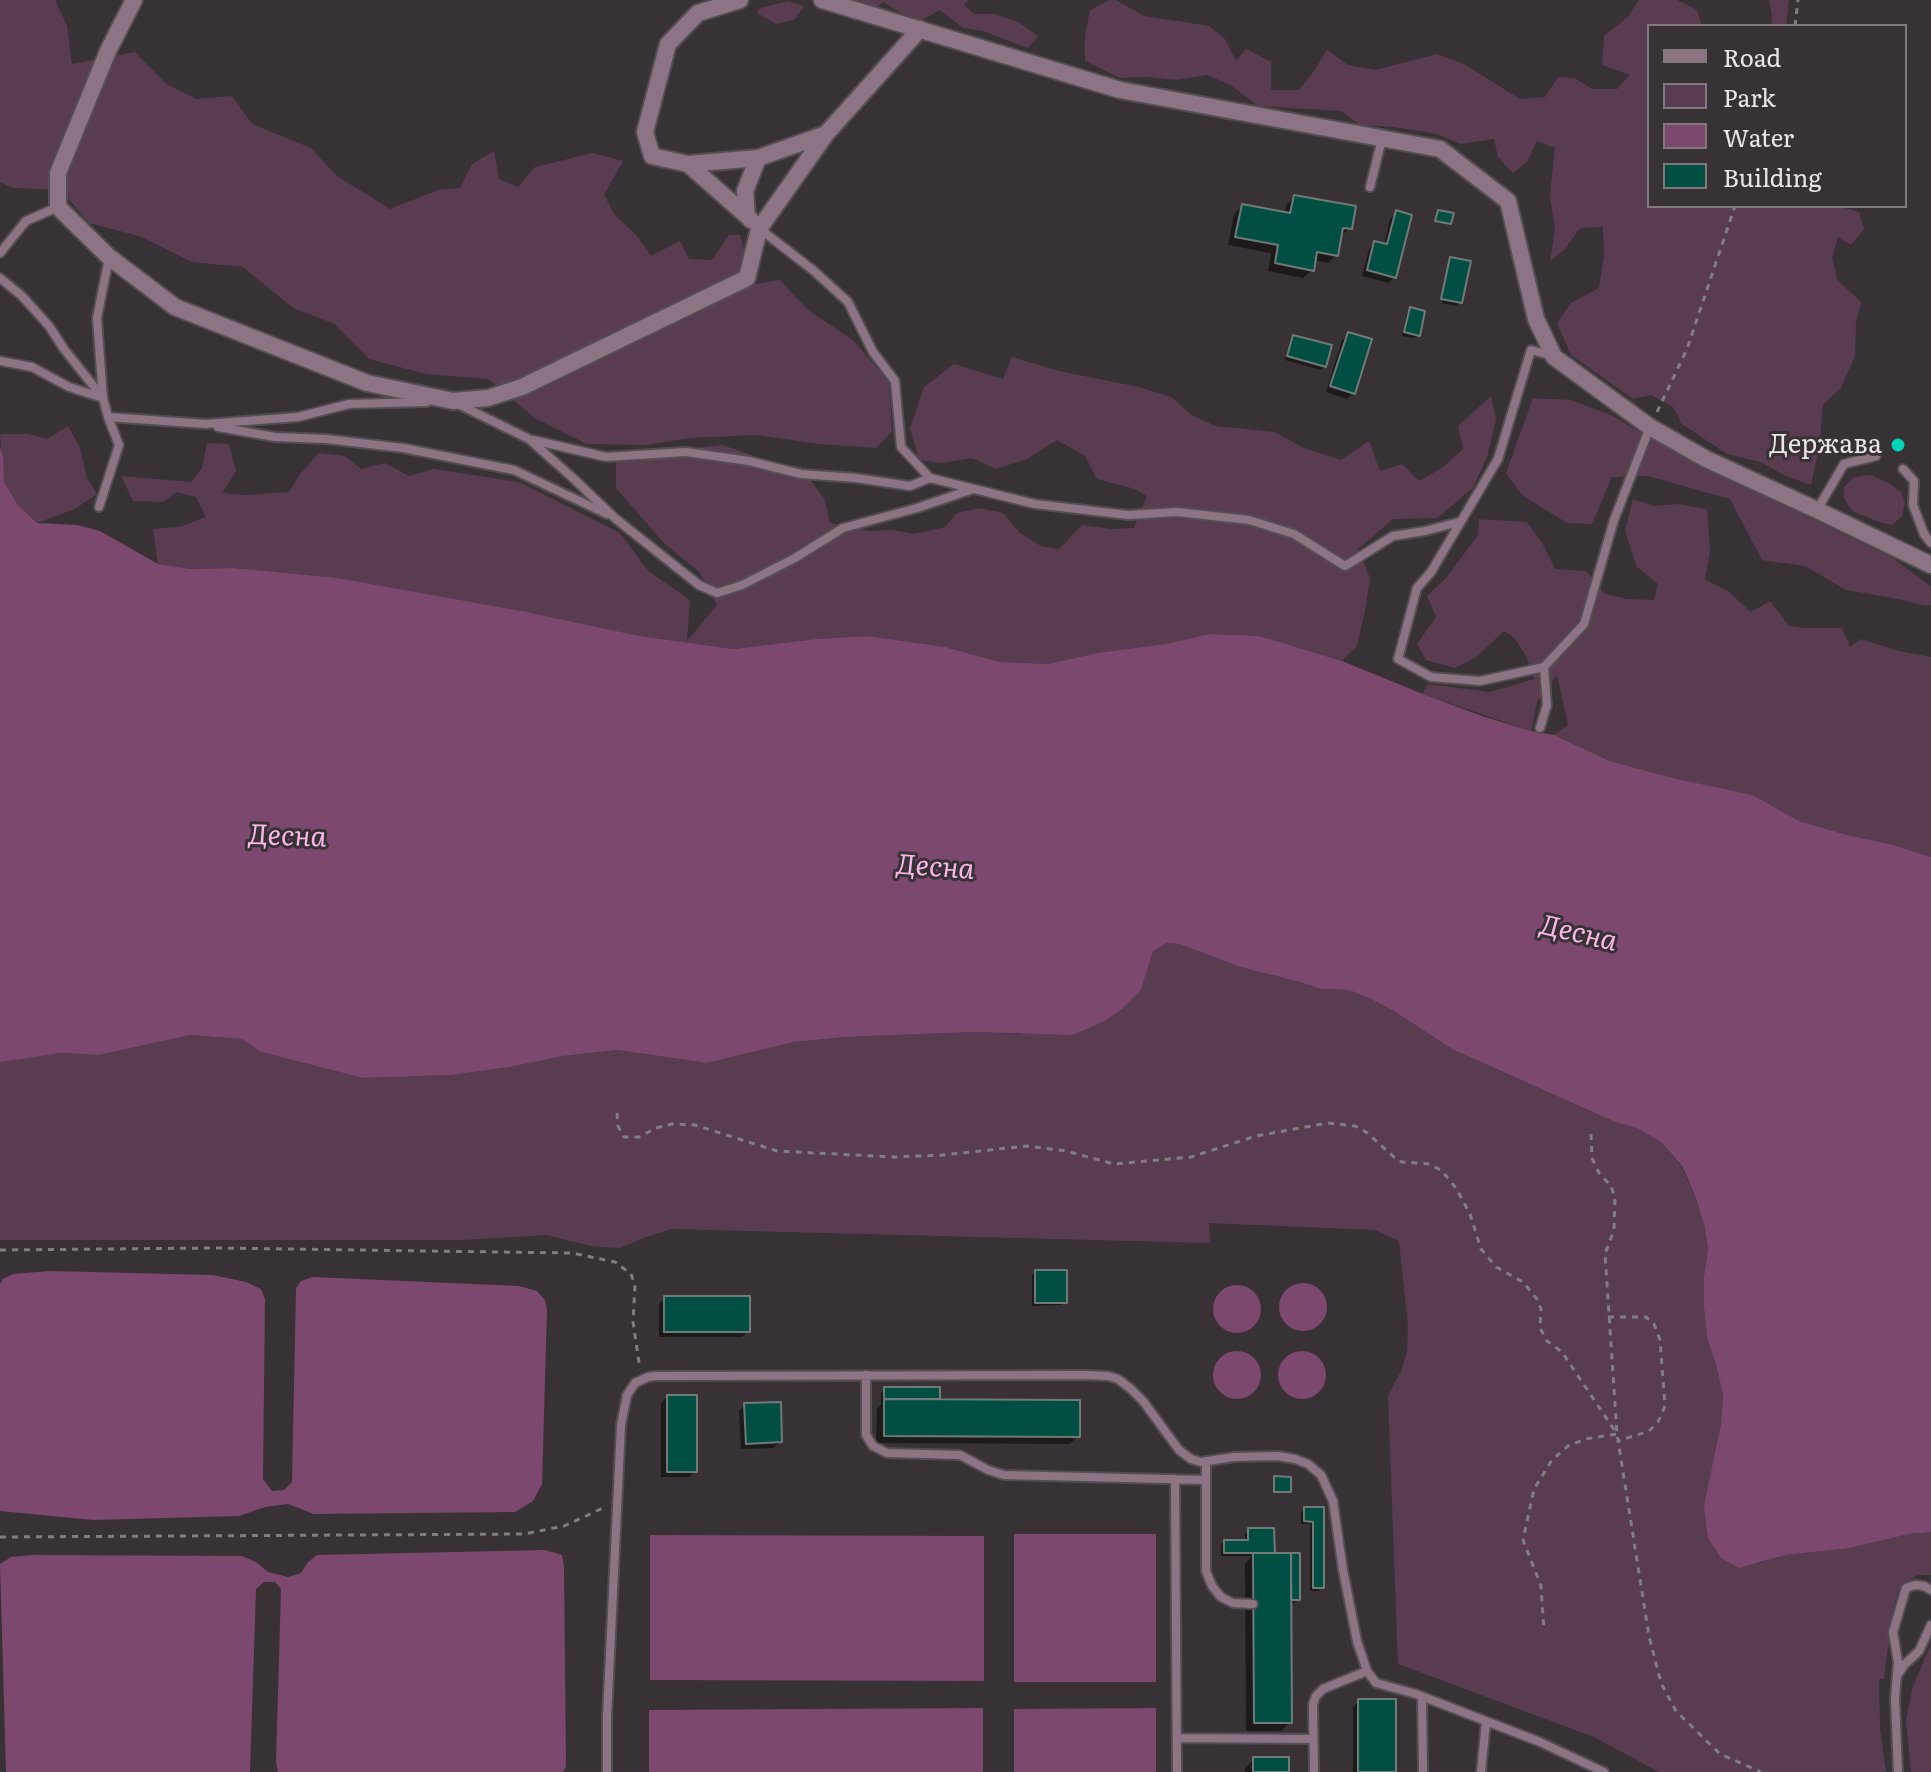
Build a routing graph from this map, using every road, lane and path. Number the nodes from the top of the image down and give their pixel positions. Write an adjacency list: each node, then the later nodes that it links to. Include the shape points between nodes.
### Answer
1 (134, 0): 12 (street, via 58,173)
2 (740, 0): 10 (street, via 698,13 668,44 645,132 652,156)
3 (822, 0): 6 (street)
4 (1798, 0): 5 (path)
5 (1795, 24)
6 (920, 29): 7 (street); 8 (street, via 1120,90)
7 (826, 134): 9 (street); 15 (street)
8 (1382, 139): 11 (lane); 19 (street, via 1440,149 1508,201 1536,319)
9 (758, 158): 10 (street); 14 (street, via 745,191)
10 (688, 164): 14 (street)
11 (1370, 187)
12 (58, 207): 16 (lane, via 26,221); 17 (street)
13 (1734, 208): 25 (path, via 1687,349)
14 (747, 216): 15 (street)
15 (759, 229): 22 (street, via 747,278 522,387 488,398); 29 (lane, via 848,302 873,352 895,381 901,447)
16 (0, 253)
17 (109, 257): 21 (lane, via 97,318); 22 (street, via 175,307 367,383)
18 (0, 278): 21 (lane, via 49,326)
19 (1554, 357): 25 (street); 34 (lane, via 1531,350 1498,459)
20 (0, 361): 21 (lane, via 32,367)
21 (103, 398): 23 (lane)
22 (453, 401): 24 (lane, via 349,404 298,417); 26 (lane)
23 (108, 417): 24 (lane); 31 (lane, via 119,445)
24 (206, 424): 33 (lane, via 275,437 403,448 514,470)
25 (1650, 427): 32 (street); 37 (lane, via 1614,520 1584,624)
26 (529, 439): 29 (lane, via 606,457 686,452 801,474 910,486); 33 (lane)
27 (1876, 456): 32 (lane, via 1844,464)
28 (1903, 469): 35 (lane, via 1914,481 1913,505)
29 (930, 478): 30 (lane)
30 (973, 489): 33 (lane, via 843,528 795,558 717,593 699,585); 34 (lane, via 1035,504 1128,515 1177,512 1249,520 1294,534 1345,566 1393,536)
31 (99, 507)
32 (1817, 510): 36 (street)
33 (616, 519)
34 (1459, 522): 37 (lane, via 1417,588 1398,659 1431,677 1480,681)
35 (1931, 543)
36 (1931, 565)
37 (1544, 667): 38 (lane, via 1547,705)
38 (1540, 728)
39 (617, 1113): 45 (path, via 624,1137 672,1124 695,1125 777,1151 894,1157 1027,1146 1114,1164 1191,1157 1292,1128 1355,1126 1402,1162 1430,1164 1442,1171 1470,1214 1481,1249 1537,1299 1547,1341 1562,1352)
40 (1591, 1134): 42 (path, via 1592,1158 1615,1198 1614,1230 1605,1254)
41 (0, 1250): 44 (path, via 572,1253 615,1262 631,1274)
42 (1608, 1317): 45 (path); 46 (path, via 1646,1317 1660,1340 1665,1406 1649,1431)
43 (866, 1375): 44 (lane); 47 (lane, via 1108,1376 1143,1401 1179,1450); 48 (lane, via 866,1435 887,1453 960,1455 1004,1475)
44 (642, 1380): 50 (lane, via 624,1403)
45 (1617, 1434): 46 (path); 55 (path, via 1568,1446 1534,1489 1523,1540 1541,1586)
46 (1618, 1441): 68 (path, via 1661,1683 1676,1711 1720,1754)
47 (1206, 1461): 49 (lane); 56 (lane, via 1278,1456 1308,1464 1321,1475 1333,1501)
48 (1175, 1479): 49 (lane); 60 (lane)
49 (1206, 1480): 53 (lane, via 1206,1571 1221,1597)
50 (617, 1510): 51 (path, via 602,1508 564,1526 524,1534); 62 (lane)
51 (0, 1537)
52 (1931, 1590): 57 (lane, via 1915,1585 1903,1594 1893,1632)
53 (1253, 1604)
54 (1931, 1625): 57 (lane, via 1919,1651)
55 (1544, 1631)
56 (1367, 1671): 58 (lane, via 1376,1683); 61 (lane, via 1316,1696)
57 (1898, 1673): 69 (lane)
58 (1422, 1697): 59 (lane); 65 (lane)
59 (1486, 1722): 66 (lane); 67 (lane)
60 (1177, 1738): 61 (lane); 63 (lane)
61 (1313, 1739): 64 (lane)
62 (607, 1772)
63 (1177, 1772)
64 (1314, 1772)
65 (1423, 1772)
66 (1481, 1772)
67 (1604, 1772)
68 (1761, 1772)
69 (1898, 1772)

